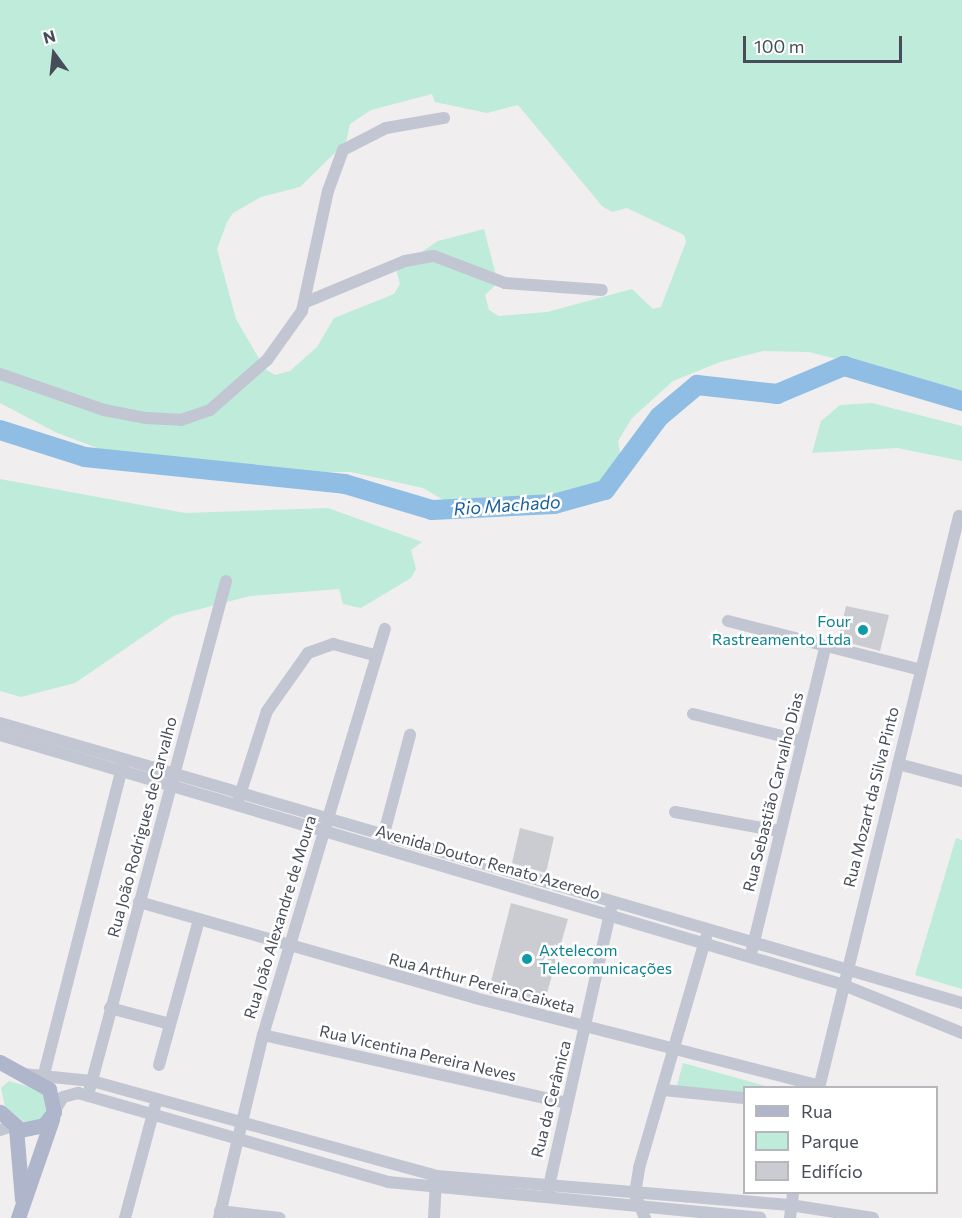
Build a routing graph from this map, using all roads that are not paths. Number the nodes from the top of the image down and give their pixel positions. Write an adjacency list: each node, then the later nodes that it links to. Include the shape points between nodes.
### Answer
1 (444, 118): 3 (street, via 386,128 343,150 328,191)
2 (602, 290): 3 (street, via 505,283 434,256 405,261)
3 (306, 302): 4 (street, via 247,381 210,410 181,420 104,410)
4 (0, 374)
5 (959, 516): 11 (street, Rua Mozart da Silva Pinto)
6 (226, 581): 21 (street, Rua João Rodrigues de Carvalho)
7 (728, 621): 9 (street)
8 (385, 629): 10 (street, Rua João Alexandre de Moura)
9 (825, 648): 11 (street); 16 (street, Rua Sebastião Carvalho Dias)
10 (374, 655): 23 (street, via 333,644 308,654 267,711); 27 (street, Rua João Alexandre de Moura)
11 (918, 669): 19 (street, Rua Mozart da Silva Pinto)
12 (693, 714): 16 (street)
13 (0, 723): 17 (street, Avenida Doutor Renato Azeredo)
14 (0, 735): 17 (street, Avenida Doutor Renato Azeredo)
15 (410, 735): 32 (street)
16 (802, 741): 31 (street, Rua Sebastião Carvalho Dias)
17 (79, 752): 18 (street, Avenida Doutor Renato Azeredo); 20 (street, Avenida Doutor Renato Azeredo)
18 (124, 760): 20 (street); 21 (street, Avenida Doutor Renato Azeredo)
19 (898, 764): 22 (street); 55 (street, Rua Mozart da Silva Pinto)
20 (121, 773): 21 (street, Avenida Doutor Renato Azeredo); 68 (street)
21 (172, 781): 23 (street, Avenida Doutor Renato Azeredo); 24 (street, Avenida Doutor Renato Azeredo); 43 (street, Rua João Rodrigues de Carvalho)
22 (962, 782)
23 (240, 792): 24 (street); 25 (street, Avenida Doutor Renato Azeredo)
24 (236, 805): 28 (street, Avenida Doutor Renato Azeredo)
25 (287, 806): 27 (street, Avenida Doutor Renato Azeredo); 28 (street)
26 (675, 812): 31 (street)
27 (327, 817): 29 (street, Avenida Doutor Renato Azeredo); 30 (street, Rua João Alexandre de Moura)
28 (282, 820): 30 (street, Avenida Doutor Renato Azeredo)
29 (365, 829): 32 (street, Avenida Doutor Renato Azeredo); 33 (street)
30 (322, 831): 33 (street, Avenida Doutor Renato Azeredo); 53 (street, Rua João Alexandre de Moura)
31 (779, 831): 52 (street, Rua Sebastião Carvalho Dias)
32 (384, 834): 34 (street, Avenida Doutor Renato Azeredo); 35 (street)
33 (361, 842): 35 (street, Avenida Doutor Renato Azeredo)
34 (410, 843): 36 (street, Avenida Doutor Renato Azeredo); 37 (street)
35 (380, 848): 37 (street, Avenida Doutor Renato Azeredo)
36 (439, 851): 38 (street); 39 (street, Avenida Doutor Renato Azeredo)
37 (407, 856): 38 (street, Avenida Doutor Renato Azeredo)
38 (435, 864): 39 (street, Avenida Doutor Renato Azeredo)
39 (468, 868): 40 (street, Avenida Doutor Renato Azeredo)
40 (506, 878): 41 (street, Avenida Doutor Renato Azeredo); 44 (street, Avenida Doutor Renato Azeredo)
41 (565, 888): 42 (street, Avenida Doutor Renato Azeredo); 44 (street)
42 (613, 901): 45 (street, Rua da Cerâmica); 46 (street, Avenida Doutor Renato Azeredo)
43 (139, 902): 47 (street, Rua Arthur Pereira Caixeta); 60 (street, Rua João Rodrigues de Carvalho)
44 (561, 902): 45 (street, Avenida Doutor Renato Azeredo)
45 (609, 914): 46 (street, Avenida Doutor Renato Azeredo); 62 (street, Rua da Cerâmica)
46 (645, 918): 48 (street, Avenida Doutor Renato Azeredo); 50 (street, Avenida Doutor Renato Azeredo)
47 (199, 920): 53 (street, Rua Arthur Pereira Caixeta); 61 (street)
48 (676, 920): 49 (street, Avenida Doutor Renato Azeredo); 50 (street)
49 (708, 931): 51 (street); 52 (street, Avenida Doutor Renato Azeredo)
50 (673, 934): 51 (street, Avenida Doutor Renato Azeredo)
51 (705, 944): 54 (street, Avenida Doutor Renato Azeredo); 65 (street)
52 (753, 944): 54 (street, Rua Sebastião Carvalho Dias); 55 (street, Avenida Doutor Renato Azeredo)
53 (290, 946): 62 (street, Rua Arthur Pereira Caixeta); 64 (street, Rua João Alexandre de Moura)
54 (750, 957): 57 (street, Avenida Doutor Renato Azeredo)
55 (845, 969): 56 (street, Avenida Doutor Renato Azeredo); 57 (street, Rua Mozart da Silva Pinto)
56 (880, 980): 58 (street); 59 (street, Avenida Doutor Renato Azeredo)
57 (841, 984): 58 (street, Avenida Doutor Renato Azeredo); 71 (street, Rua Mozart da Silva Pinto)
58 (875, 998): 63 (street, Avenida Doutor Renato Azeredo)
59 (962, 1003)
60 (110, 1008): 61 (street); 69 (street, Rua João Rodrigues de Carvalho)
61 (170, 1024): 66 (street)
62 (585, 1028): 65 (street, Rua Arthur Pereira Caixeta); 76 (street, Rua da Cerâmica)
63 (962, 1033)
64 (263, 1035): 76 (street, Rua Vicentina Pereira Neves); 80 (street, Rua João Alexandre de Moura)
65 (674, 1051): 70 (street, Rua Arthur Pereira Caixeta); 72 (street)
66 (159, 1065)
67 (9, 1068): 68 (street); 79 (main road, via 49,1089)
68 (44, 1074): 69 (street)
69 (92, 1082): 73 (street, Rua João Rodrigues de Carvalho); 74 (street)
70 (815, 1086)
71 (819, 1086)
72 (663, 1090): 75 (street); 86 (street)
73 (89, 1095): 78 (street); 79 (street, via 67,1094)
74 (158, 1098): 78 (street); 80 (street)
75 (743, 1098)
76 (566, 1102): 84 (street, Rua da Cerâmica)
77 (0, 1112): 81 (main road)
78 (153, 1113): 82 (street); 93 (street)
79 (53, 1115): 81 (main road, via 38,1127); 88 (main road, via 38,1172)
80 (242, 1120): 82 (street, Rua João Alexandre de Moura); 83 (street)
81 (10, 1128): 88 (main road)
82 (238, 1137): 85 (street); 91 (street, Rua João Alexandre de Moura)
83 (437, 1176): 84 (street); 85 (street)
84 (547, 1187): 86 (street); 89 (street, Rua da Cerâmica)
85 (435, 1190): 89 (street); 95 (street)
86 (635, 1194): 87 (street); 90 (street)
87 (792, 1198): 97 (street); 98 (street)
88 (22, 1200): 92 (main road)
89 (546, 1200): 90 (street)
90 (645, 1212): 96 (street)
91 (219, 1214): 94 (street)
92 (18, 1218)
93 (125, 1218)
94 (280, 1218)
95 (434, 1218)
96 (760, 1218)
97 (790, 1218)
98 (873, 1218)

